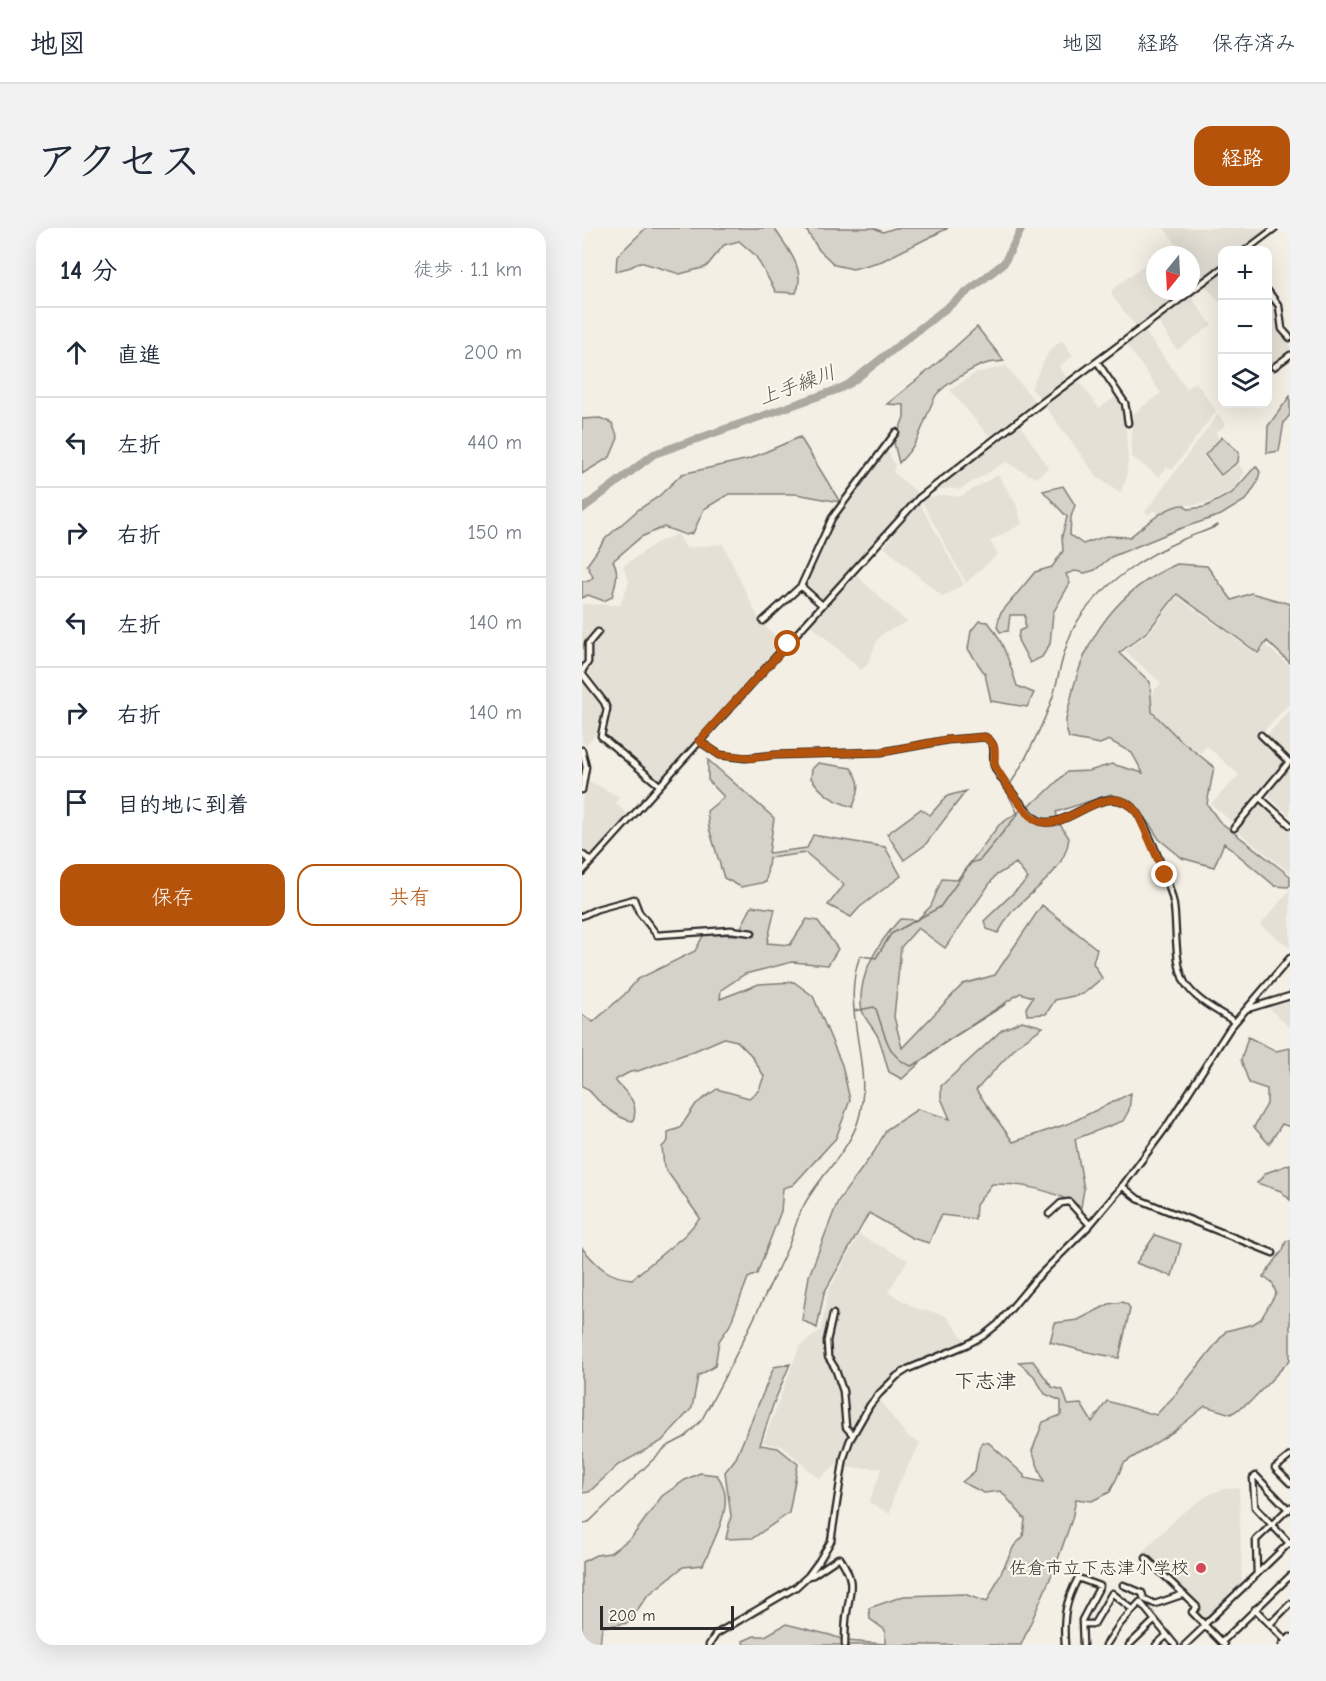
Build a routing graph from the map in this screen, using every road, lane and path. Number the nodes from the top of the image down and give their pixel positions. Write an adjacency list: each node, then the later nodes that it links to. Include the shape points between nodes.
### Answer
1 (1275, 228): 2 (street)
2 (1251, 246)
3 (1218, 271): 7 (street)
4 (1272, 296): 5 (street, via 1279,306 1282,329)
5 (1290, 338)
6 (1290, 355): 8 (street)
7 (1098, 363): 9 (street, via 1125,403); 12 (street, via 919,498)
8 (1274, 367)
9 (1128, 423)
10 (896, 432): 11 (street, via 832,518)
11 (801, 586): 12 (street); 13 (street)
12 (822, 605): 16 (street)
13 (763, 621)
14 (598, 632): 18 (street, via 588,644 588,662 582,671 607,709 601,736)
15 (1261, 735): 20 (street, via 1289,762)
16 (699, 741): 18 (street); 31 (street, via 720,755 750,758 882,752 985,737 995,748 994,765 1037,820 1054,821 1103,801 1127,804 1138,814 1171,889 1184,981 1197,997)
17 (582, 750): 19 (street, via 586,767)
18 (659, 785): 24 (street)
19 (582, 790)
20 (1259, 797): 21 (street); 22 (street)
21 (1290, 825)
22 (1234, 828)
23 (582, 854): 24 (street)
24 (591, 861): 25 (street)
25 (582, 872)
26 (582, 916): 27 (street, via 634,899 657,935 722,930)
27 (752, 933)
28 (1290, 958): 30 (street)
29 (1290, 996): 30 (street)
30 (1246, 1009): 31 (street)
31 (1235, 1023): 32 (street)
32 (1122, 1186): 34 (street); 35 (street, via 1138,1199)
33 (1049, 1214): 34 (street, via 1061,1203 1069,1202)
34 (1090, 1225): 37 (street, via 991,1330 897,1376 870,1405)
35 (1273, 1254)
36 (833, 1314): 37 (street, via 828,1358 840,1380 846,1427)
37 (853, 1435): 46 (street, via 844,1457 831,1541)
38 (1290, 1456): 39 (street, via 1275,1468)
39 (1290, 1484)
40 (1289, 1509): 41 (street); 41 (street, via 1256,1476 1253,1478 1255,1507)
41 (1271, 1525): 42 (street); 44 (street, via 1256,1540)
42 (1289, 1544): 44 (street)
43 (1146, 1558): 48 (street)
44 (1257, 1574): 56 (street)
45 (1290, 1575): 52 (street)
46 (808, 1576): 60 (street, via 716,1634); 61 (street, via 838,1558 849,1572 852,1587)
47 (1123, 1585): 49 (street, via 1142,1593)
48 (1184, 1594): 49 (street, via 1155,1604); 56 (street, via 1197,1607 1192,1612)
49 (1142, 1600): 51 (street); 53 (street)
50 (1290, 1604): 55 (street)
51 (1132, 1609): 54 (street, via 1112,1593 1094,1623); 64 (street)
52 (1255, 1609): 55 (street); 59 (street)
53 (1155, 1620): 57 (street); 65 (street)
54 (1082, 1624): 62 (street, via 1100,1587 1078,1578 1064,1610); 63 (street)
55 (1269, 1624): 58 (street)
56 (1204, 1625): 59 (street); 68 (street)
57 (1166, 1636): 66 (street); 67 (street)
58 (1287, 1642)
59 (1220, 1643)
60 (709, 1645)
61 (845, 1645)
62 (1065, 1645)
63 (1083, 1645)
64 (1106, 1645)
65 (1129, 1645)
66 (1156, 1645)
67 (1176, 1645)
68 (1185, 1645)

